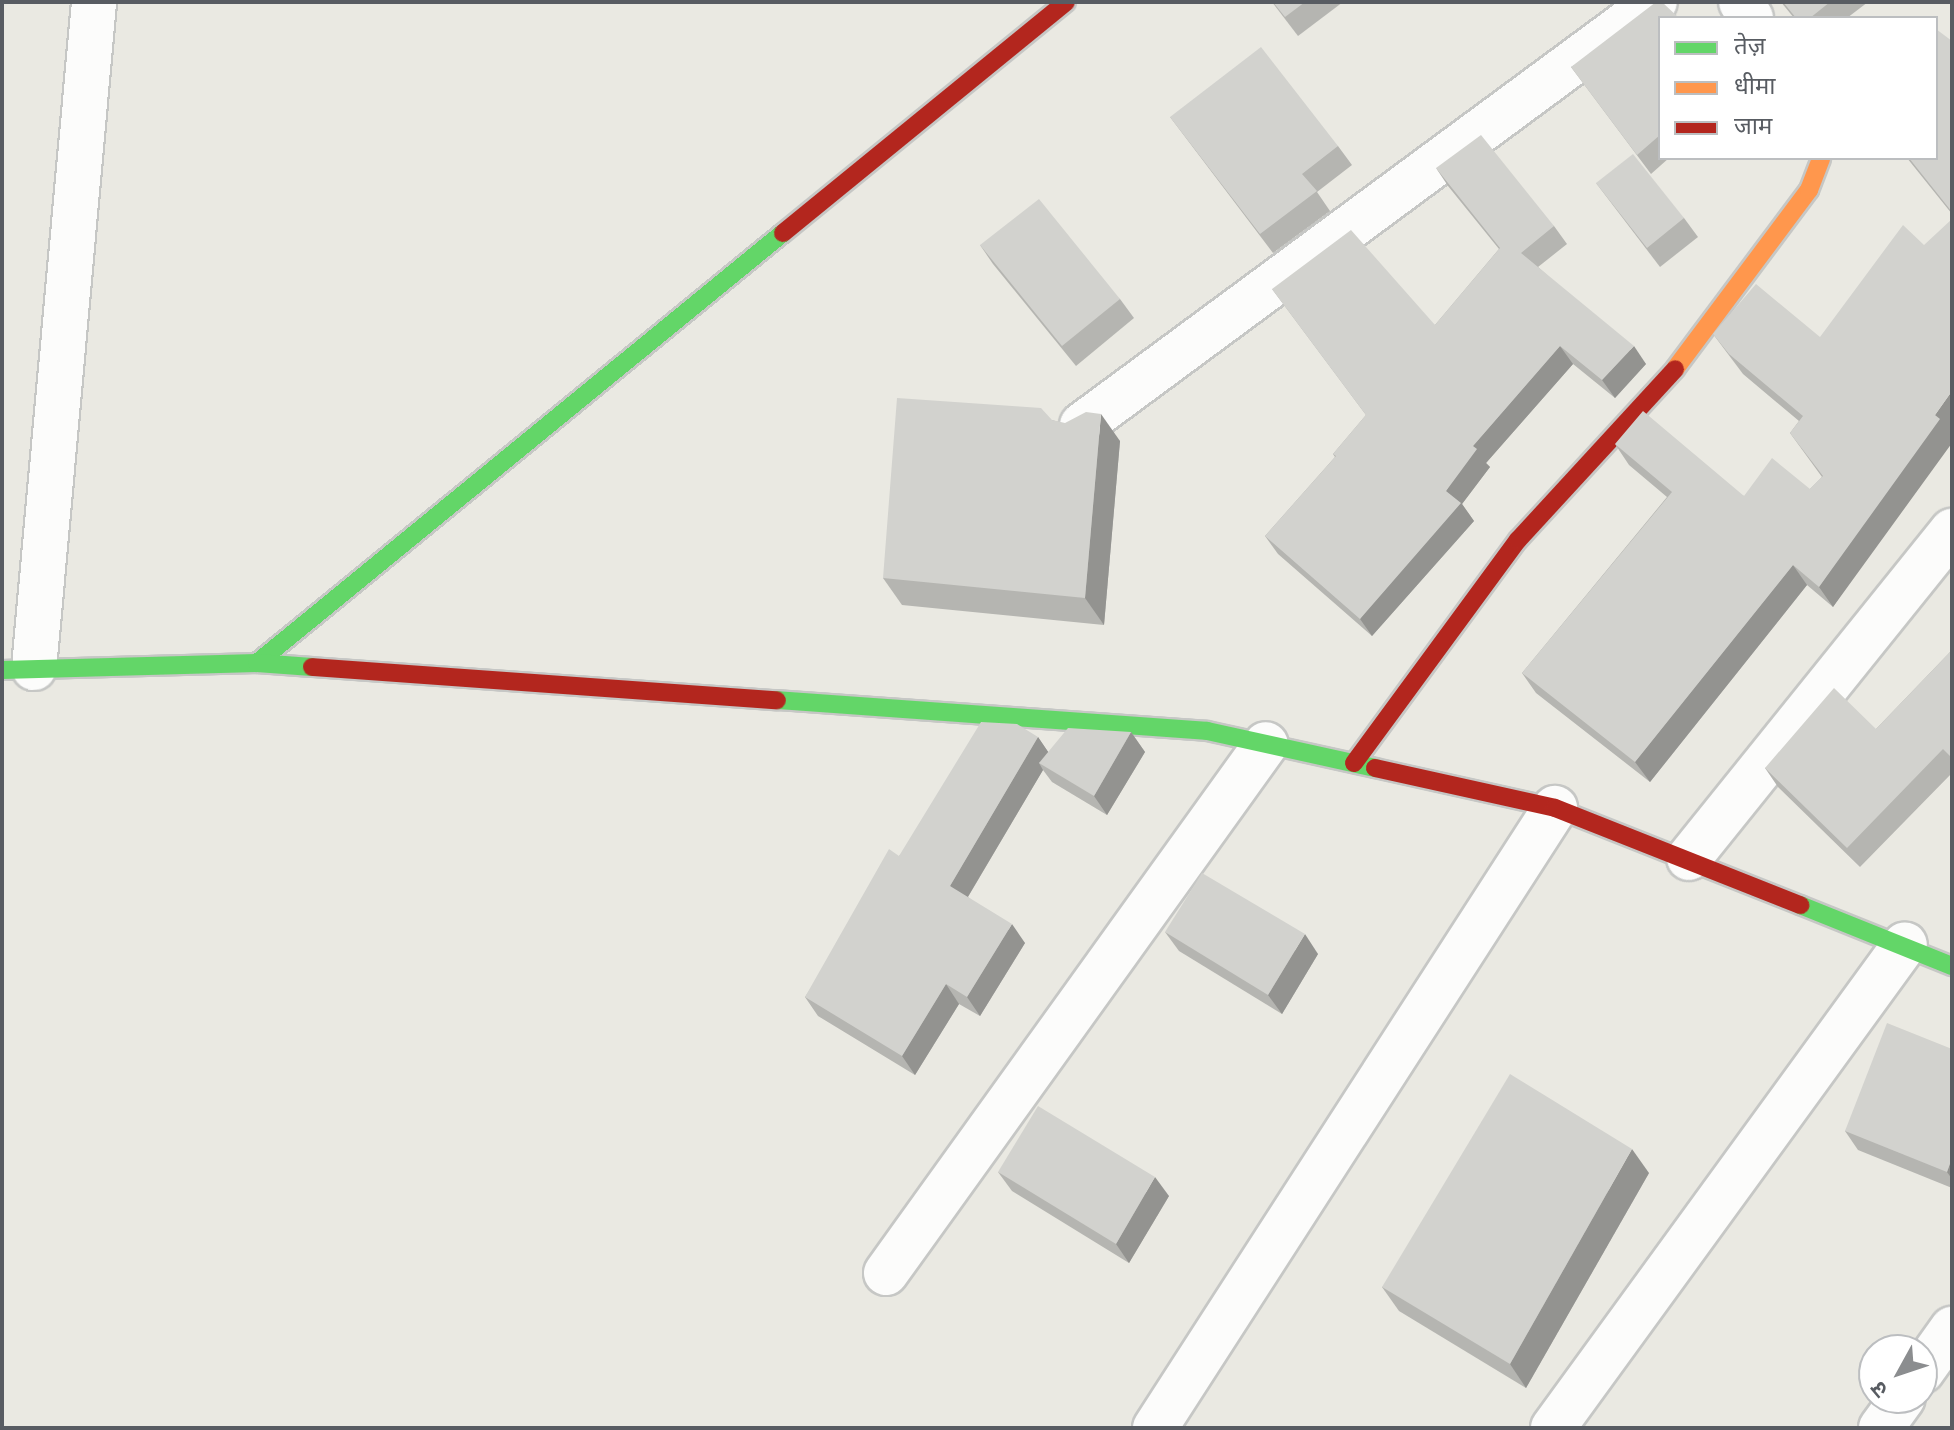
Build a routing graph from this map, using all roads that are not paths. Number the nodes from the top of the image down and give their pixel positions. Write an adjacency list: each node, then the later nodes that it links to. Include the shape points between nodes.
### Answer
1 (94, 2): 8 (street)
2 (1066, 2): 7 (street)
3 (1655, 2): 5 (street)
4 (1820, 160): 10 (street, via 1809,190 1691,352 1518,540)
5 (1082, 425)
6 (1952, 531): 12 (street)
7 (257, 663): 8 (street); 9 (street, via 1207,731)
8 (18, 669)
9 (1266, 744): 10 (street); 15 (street)
10 (1354, 763): 11 (street)
11 (1555, 808): 12 (street); 18 (street)
12 (1689, 858): 13 (street)
13 (1905, 944): 14 (street); 19 (street)
14 (1952, 966)
15 (886, 1273)
16 (1952, 1329): 17 (street)
17 (1938, 1349)
18 (1155, 1428)
19 (1553, 1428)

